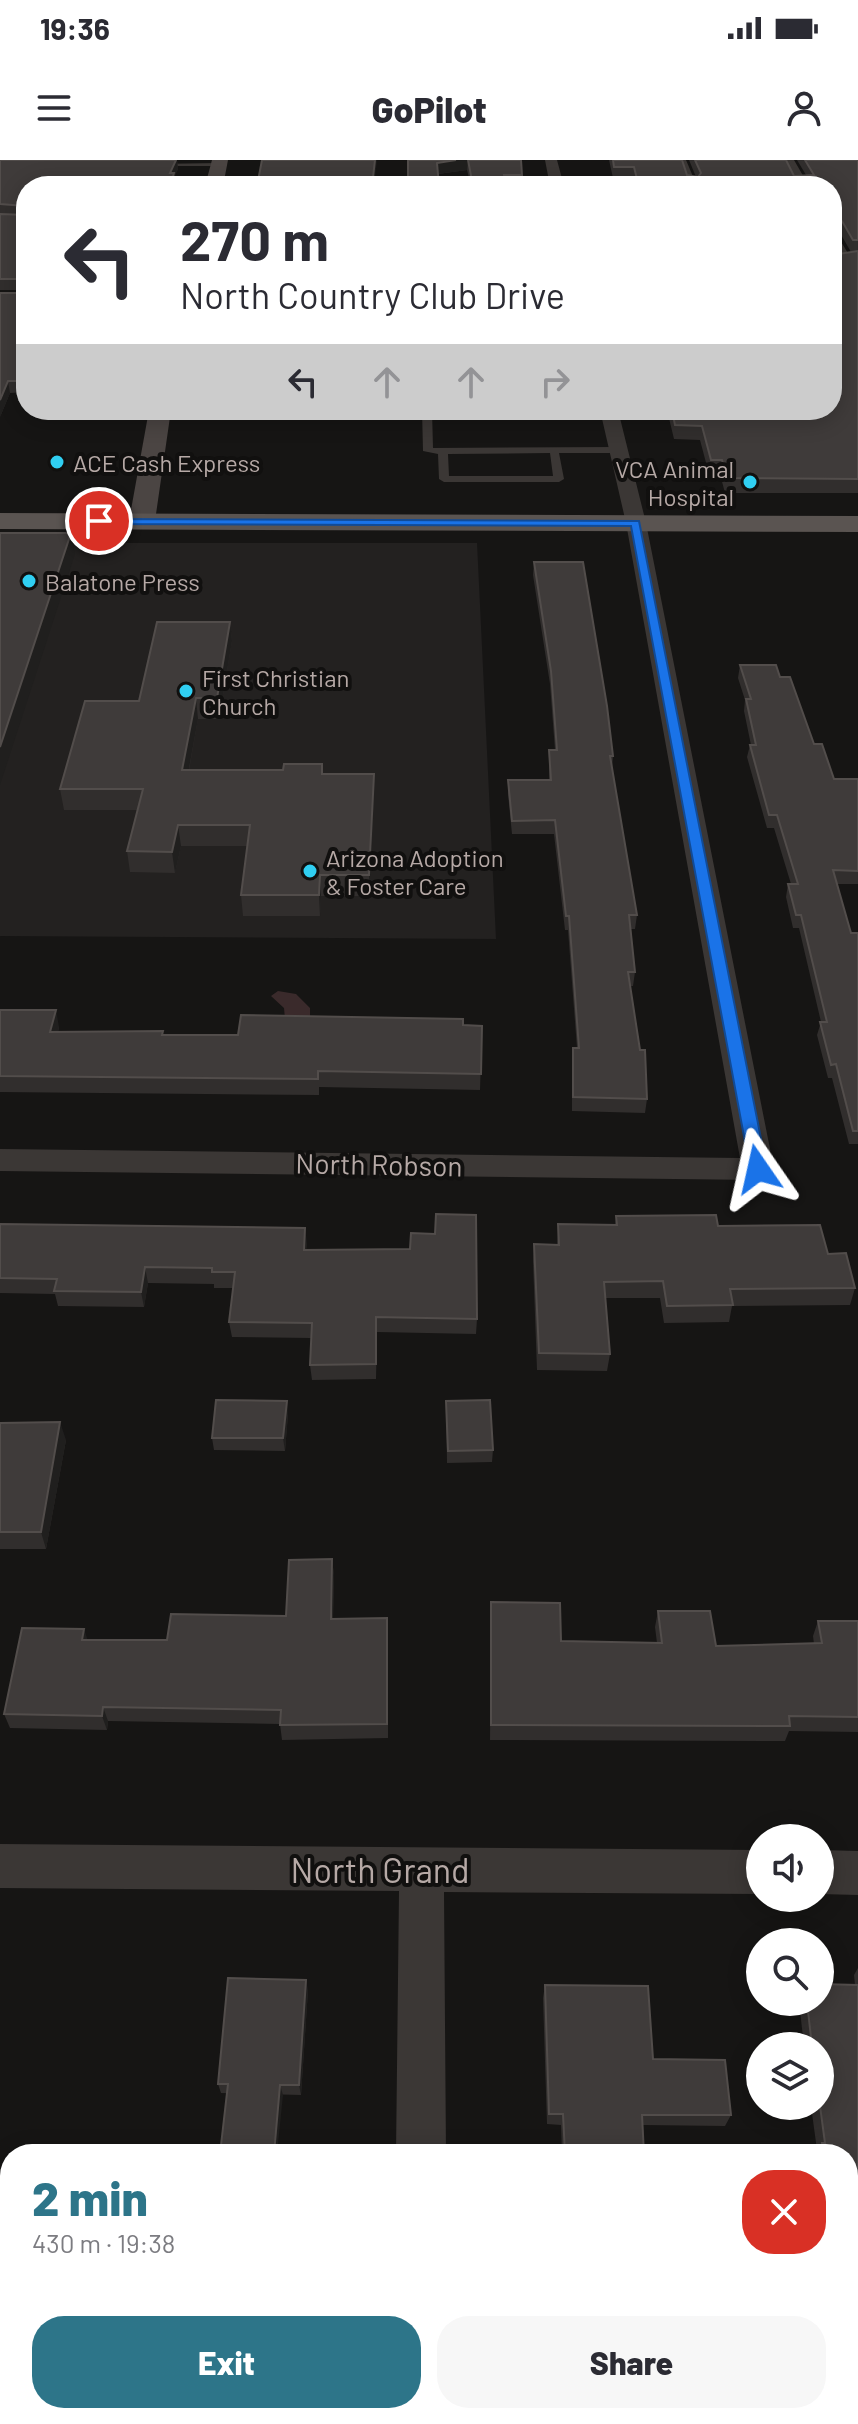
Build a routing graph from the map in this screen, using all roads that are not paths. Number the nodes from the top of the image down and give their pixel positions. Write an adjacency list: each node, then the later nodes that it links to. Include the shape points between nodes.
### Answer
1 (220, 163): 2 (lane)
2 (137, 166)
3 (158, 420): 10 (main road)
4 (427, 420): 8 (lane, via 428,451)
5 (612, 420): 7 (street)
6 (554, 450): 7 (lane); 8 (lane); 8 (lane, via 559,479 444,479)
7 (619, 450): 11 (street)
8 (443, 451)
9 (0, 521): 10 (main road)
10 (142, 521): 11 (main road)
11 (636, 523): 12 (main road); 13 (street, North Robson, via 758,1169)
12 (858, 524)
13 (0, 1160)
14 (0, 1866): 15 (street, North Grand)
15 (422, 1869): 16 (street, North Grand); 19 (street)
16 (746, 1872)
17 (834, 1872): 18 (street)
18 (858, 1873)
19 (421, 2144)

